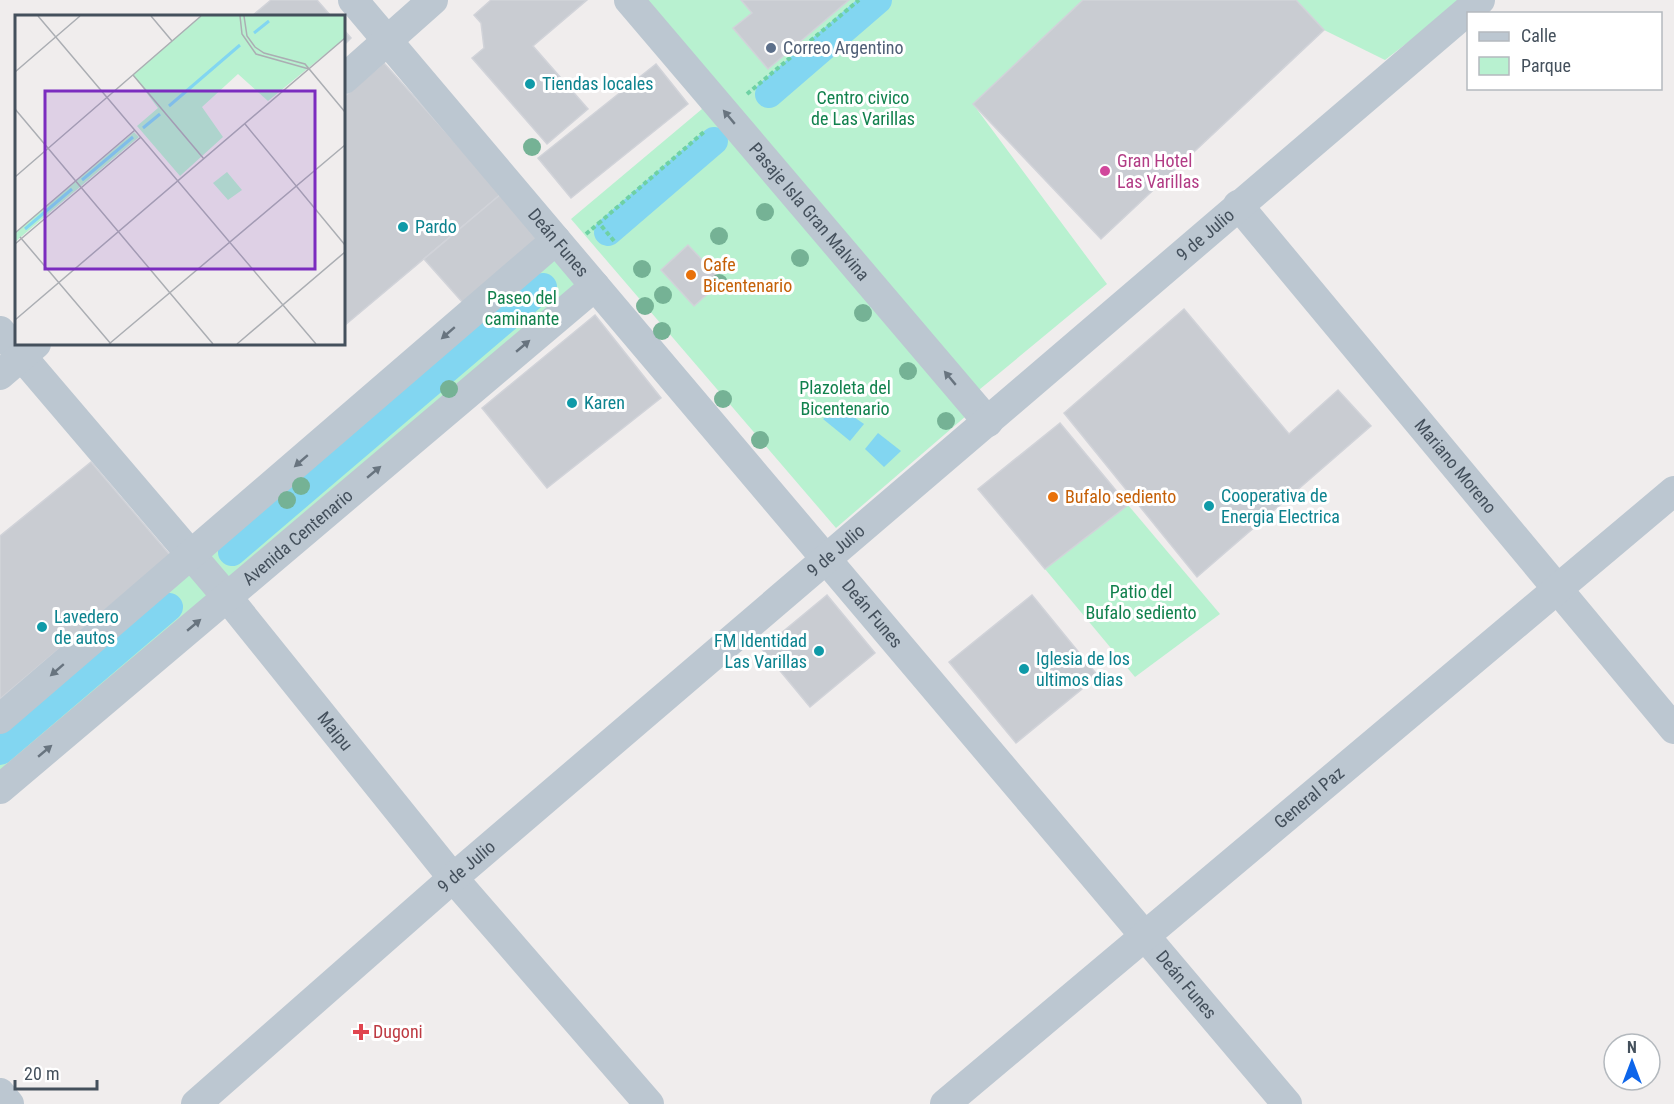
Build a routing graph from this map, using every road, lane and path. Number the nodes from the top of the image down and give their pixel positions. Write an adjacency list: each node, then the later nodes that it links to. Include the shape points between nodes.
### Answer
1 (353, 0): 5 (street, Deán Funes)
2 (433, 0): 5 (street)
3 (629, 0): 12 (street, Pasaje Isla Gran Malvina, one-way to 3)
4 (1480, 0): 7 (street, 9 de Julio)
5 (388, 41): 6 (street); 8 (street, Deán Funes)
6 (345, 78)
7 (1238, 205): 12 (street, 9 de Julio); 16 (street, Mariano Moreno)
8 (556, 240): 9 (street, Deán Funes); 14 (street, one-way to 14)
9 (595, 286): 15 (street, Deán Funes); 17 (street, Avenida Centenario, one-way to 9)
10 (0, 331): 11 (street, Maipu)
11 (19, 358): 14 (street, Maipu)
12 (988, 422): 15 (street, 9 de Julio)
13 (1674, 491): 16 (street, General Paz)
14 (191, 555): 17 (street, Maipu); 18 (street, one-way to 18)
15 (826, 559): 21 (street, 9 de Julio); 22 (street, Deán Funes)
16 (1558, 590): 19 (street, Mariano Moreno); 22 (street, General Paz)
17 (227, 597): 20 (street, Avenida Centenario, one-way to 17); 21 (street, Maipu)
18 (0, 719)
19 (1674, 729)
20 (0, 789)
21 (453, 878): 25 (street, 9 de Julio); 26 (street, Maipu)
22 (1146, 936): 27 (street, General Paz); 28 (street, Deán Funes)
23 (0, 1094): 24 (street)
24 (9, 1104)
25 (196, 1104)
26 (649, 1104)
27 (945, 1104)
28 (1287, 1104)

